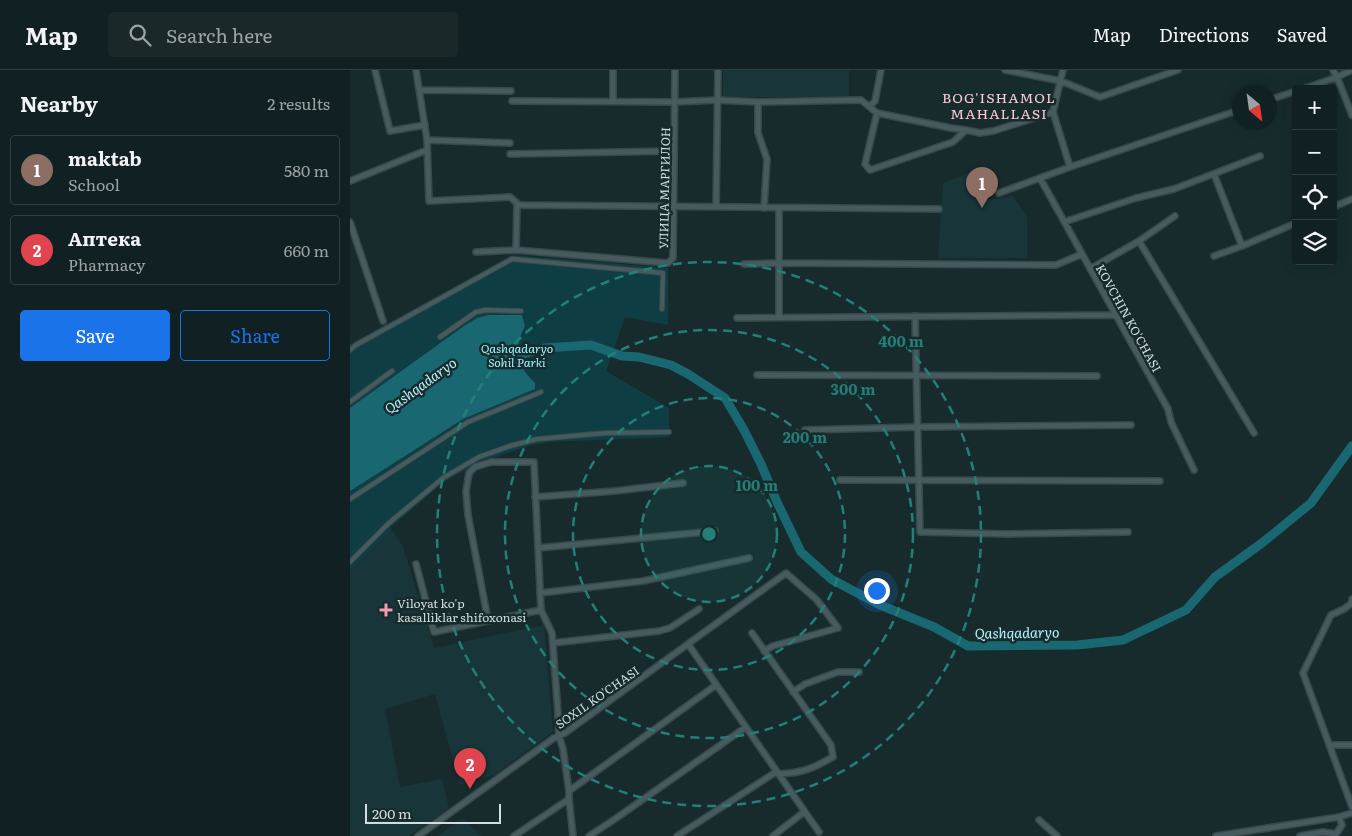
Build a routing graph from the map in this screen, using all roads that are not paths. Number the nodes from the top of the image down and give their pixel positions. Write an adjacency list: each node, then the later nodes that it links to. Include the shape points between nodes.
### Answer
1 (375, 70): 29 (street, via 390,131)
2 (416, 70): 15 (street)
3 (612, 70): 21 (street)
4 (675, 70): 22 (street, УЛИЦА МАРГИЛОН)
5 (718, 70): 19 (street)
6 (881, 70): 24 (street, via 876,101)
7 (1005, 70): 13 (street)
8 (1063, 70): 13 (street)
9 (1178, 70): 13 (street, via 1100,97)
10 (1333, 70): 12 (street)
11 (1352, 70): 12 (street)
12 (1337, 78): 14 (street); 28 (street)
13 (1061, 81): 25 (street)
14 (1315, 85)
15 (419, 90): 16 (street); 29 (street)
16 (512, 91)
17 (1292, 92): 18 (street)
18 (1277, 98)
19 (717, 100): 22 (street); 23 (street); 46 (street)
20 (512, 101): 21 (street)
21 (613, 102): 22 (street)
22 (675, 102): 34 (street, УЛИЦА МАРГИЛОН)
23 (758, 102): 24 (street, via 861,100); 47 (street, via 758,133 766,159)
24 (870, 106): 26 (street)
25 (1053, 112): 30 (street, via 993,131); 37 (street)
26 (877, 113): 30 (street); 30 (street, via 865,164 870,170 953,142)
27 (1232, 113): 37 (street)
28 (1352, 115)
29 (425, 125): 31 (street)
30 (966, 130)
31 (427, 140): 32 (street); 33 (street)
32 (510, 142)
33 (428, 150): 40 (street); 43 (street, via 429,201 510,197)
34 (674, 151): 35 (street); 45 (street, УЛИЦА МАРГИЛОН)
35 (510, 154)
36 (1260, 156): 38 (street)
37 (1070, 167): 39 (street)
38 (1214, 174): 52 (street); 55 (street)
39 (1040, 178): 41 (street); 52 (street, KOVCHIN KO'CHASI)
40 (350, 181)
41 (999, 193)
42 (1352, 199): 44 (street)
43 (516, 203): 45 (street); 56 (street)
44 (1337, 205)
45 (673, 206): 46 (street); 56 (street, УЛИЦА МАРГИЛОН, via 673,258 668,263)
46 (716, 207): 47 (street)
47 (764, 208): 48 (street)
48 (780, 208): 49 (street); 60 (street)
49 (939, 209)
50 (1175, 216): 54 (street)
51 (350, 222): 69 (street)
52 (1064, 222): 58 (street, KOVCHIN KO'CHASI)
53 (1292, 225): 55 (street)
54 (1139, 241): 62 (street); 82 (street)
55 (1242, 246): 59 (street)
56 (516, 250): 57 (street, УЛИЦА МАРГИЛОН)
57 (476, 252)
58 (1082, 254): 60 (street, via 1056,265); 62 (street, KOVCHIN KO'CHASI)
59 (1214, 256)
60 (779, 263): 61 (street); 67 (street)
61 (744, 264)
62 (1090, 269): 65 (street, KOVCHIN KO'CHASI)
63 (662, 309): 71 (street, via 662,273 512,259)
64 (521, 311): 70 (street, via 476,312)
65 (1116, 314): 66 (street); 83 (street, KOVCHIN KO'CHASI, via 1168,409)
66 (915, 316): 67 (street); 73 (street)
67 (779, 317): 68 (street)
68 (737, 318)
69 (383, 321)
70 (440, 336)
71 (350, 350)
72 (392, 371): 77 (street)
73 (917, 375): 74 (street); 75 (street); 79 (street)
74 (757, 376)
75 (1097, 376)
76 (540, 392): 89 (street, via 468,422)
77 (350, 402)
78 (1131, 425): 79 (street)
79 (918, 426): 80 (street); 85 (street)
80 (805, 430)
81 (669, 432): 94 (street, via 537,439 479,457 443,478 389,523)
82 (1254, 433)
83 (1194, 470)
84 (840, 480): 85 (street)
85 (919, 480): 86 (street); 91 (street, via 920,532)
86 (1160, 481)
87 (683, 483): 88 (street)
88 (535, 498): 92 (street); 100 (street, via 534,462 491,462 475,467 470,473 466,491 468,515)
89 (350, 499)
90 (715, 531): 92 (street)
91 (1128, 532)
92 (538, 548): 96 (street)
93 (749, 558): 96 (street, via 643,581)
94 (350, 562)
95 (416, 564): 100 (street, via 434,632)
96 (540, 593): 99 (street)
97 (1352, 599): 110 (street, via 1352,603 1331,615 1304,673)
98 (699, 609): 102 (street, via 670,628 659,631)
99 (541, 610): 100 (street); 102 (street, via 552,633)
100 (488, 620)
101 (752, 633): 104 (street)
102 (552, 643): 109 (street)
103 (688, 644): 104 (street, SOXIL KO'CHASI, via 786,573 817,600 838,628); 106 (street); 109 (street, SOXIL KO'CHASI)
104 (764, 651): 107 (street)
105 (859, 672): 107 (street, via 838,672 804,684)
106 (716, 685): 108 (street); 113 (street)
107 (794, 692): 112 (street, via 831,745 833,757 814,768 793,774)
108 (746, 727): 112 (street); 125 (street)
109 (559, 736): 113 (street); 122 (street, SOXIL KO'CHASI)
110 (1329, 745): 111 (street); 115 (street)
111 (1352, 745)
112 (777, 773): 116 (street); 126 (street)
113 (569, 791): 114 (street)
114 (569, 799): 123 (street); 124 (street)
115 (1352, 807)
116 (804, 812): 120 (street); 127 (street)
117 (1352, 813): 118 (street)
118 (1339, 817): 121 (street, via 1342,825); 129 (street)
119 (1039, 820): 128 (street)
120 (819, 832)
121 (1337, 835): 130 (street, via 1323,832)
122 (418, 836)
123 (514, 836)
124 (573, 836)
125 (589, 836)
126 (677, 836)
127 (773, 836)
128 (1057, 836)
129 (1216, 836)
130 (1300, 836)

